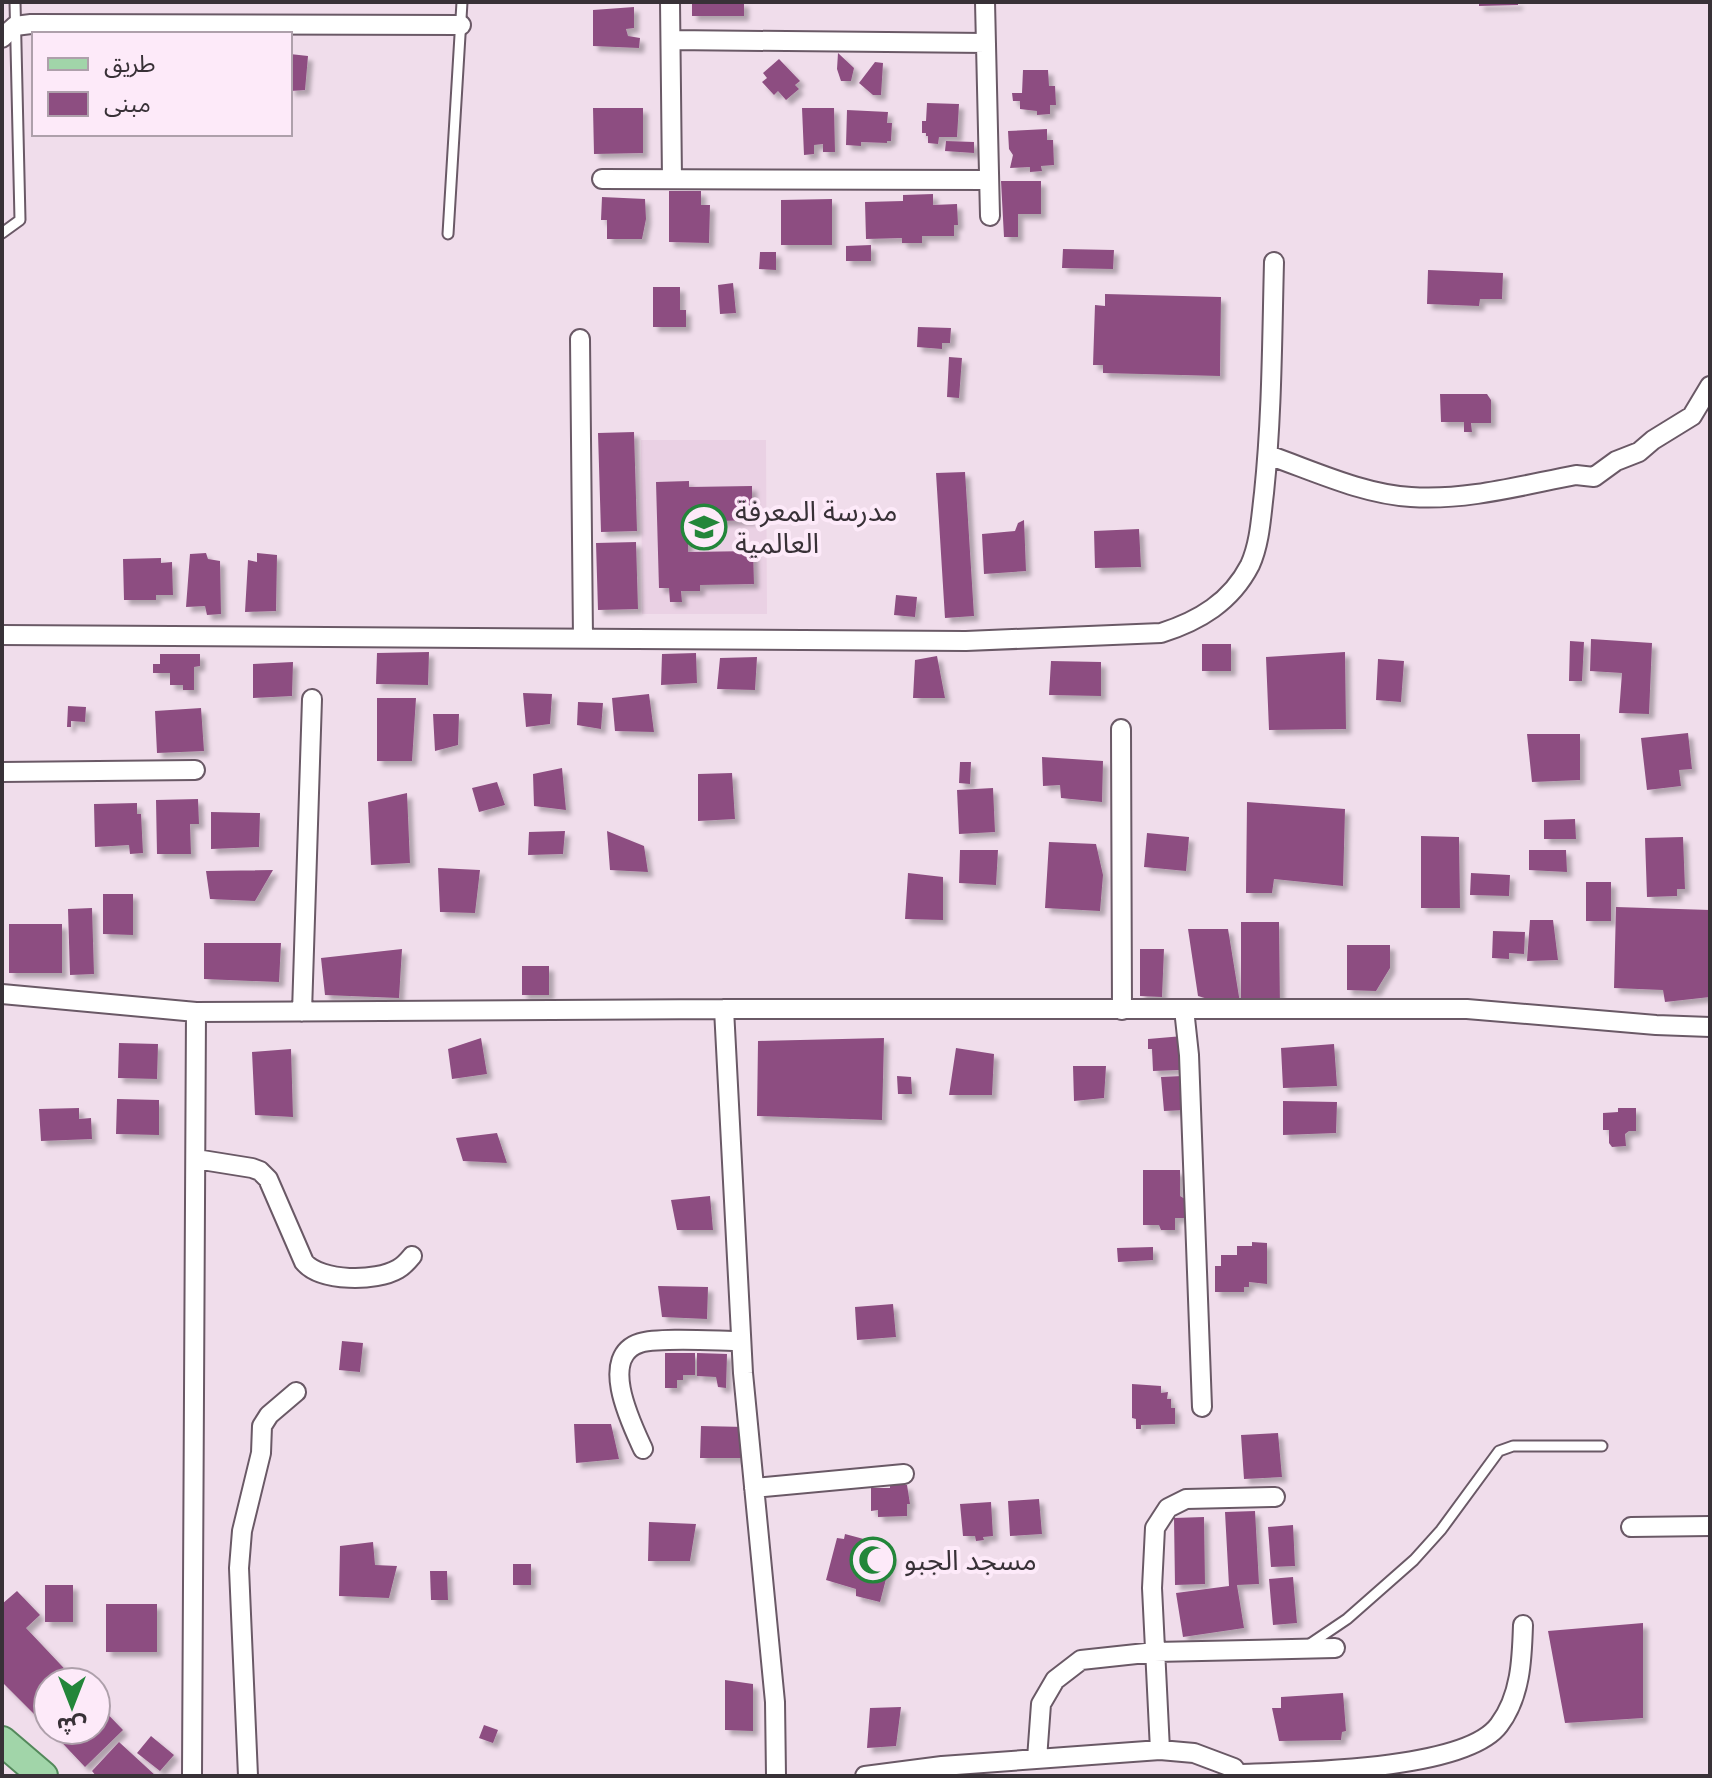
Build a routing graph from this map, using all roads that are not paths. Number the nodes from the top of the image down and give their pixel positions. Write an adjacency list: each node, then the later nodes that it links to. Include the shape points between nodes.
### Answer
1 (15, 2): 6 (lane)
2 (462, 2): 5 (lane)
3 (670, 2): 7 (street)
4 (985, 2): 8 (street)
5 (461, 25): 6 (street, via 31,24); 14 (lane)
6 (9, 32): 13 (lane, via 20,220)
7 (671, 40): 8 (street); 10 (street)
8 (986, 43): 11 (street)
9 (602, 179): 10 (street)
10 (672, 179): 11 (street)
11 (989, 180): 12 (street)
12 (990, 216)
13 (2, 233)
14 (448, 234)
15 (1274, 262): 18 (street)
16 (580, 339): 20 (street)
17 (1710, 386): 18 (street, via 1692,416 1594,477 1576,475 1439,498 1408,497 1371,491)
18 (1268, 455): 20 (street, via 1259,537 1250,564 1214,609 1161,633 966,641)
19 (2, 635): 20 (street)
20 (583, 638)
21 (312, 699): 30 (street)
22 (1121, 729): 28 (street)
23 (195, 770): 24 (street)
24 (2, 775)
25 (2, 994): 29 (street)
26 (724, 1009): 28 (street); 30 (street); 34 (street)
27 (1184, 1009): 28 (street); 31 (street, via 1467,1009); 36 (street)
28 (1122, 1010)
29 (196, 1012): 30 (street); 32 (street)
30 (302, 1012)
31 (1710, 1027)
32 (196, 1159): 33 (street, via 260,1171 310,1268 335,1277 376,1276 396,1271); 53 (street)
33 (412, 1256)
34 (741, 1341): 38 (street, via 647,1341 628,1349 621,1359 623,1401); 40 (street)
35 (296, 1392): 54 (street, via 262,1426 261,1453 242,1531)
36 (1202, 1407)
37 (1602, 1446): 46 (lane, via 1513,1446 1499,1451 1414,1560 1347,1619)
38 (643, 1449)
39 (904, 1474): 40 (street)
40 (754, 1488): 55 (street, via 775,1702)
41 (1275, 1497): 47 (street, via 1199,1497 1168,1508 1155,1528 1153,1548)
42 (1710, 1526): 43 (street)
43 (1631, 1527)
44 (1523, 1625): 51 (street, via 1513,1697 1500,1724 1472,1745 1366,1769)
45 (1335, 1648): 46 (street)
46 (1302, 1649): 47 (street)
47 (1155, 1652): 49 (street); 50 (street, via 1081,1660 1062,1674 1041,1704)
48 (2, 1741): 52 (main road)
49 (1160, 1750): 50 (street); 51 (street, via 1194,1753 1226,1764)
50 (1037, 1759): 56 (street)
51 (1239, 1775)
52 (43, 1776)
53 (192, 1776)
54 (248, 1776)
55 (776, 1776)
56 (865, 1776)

